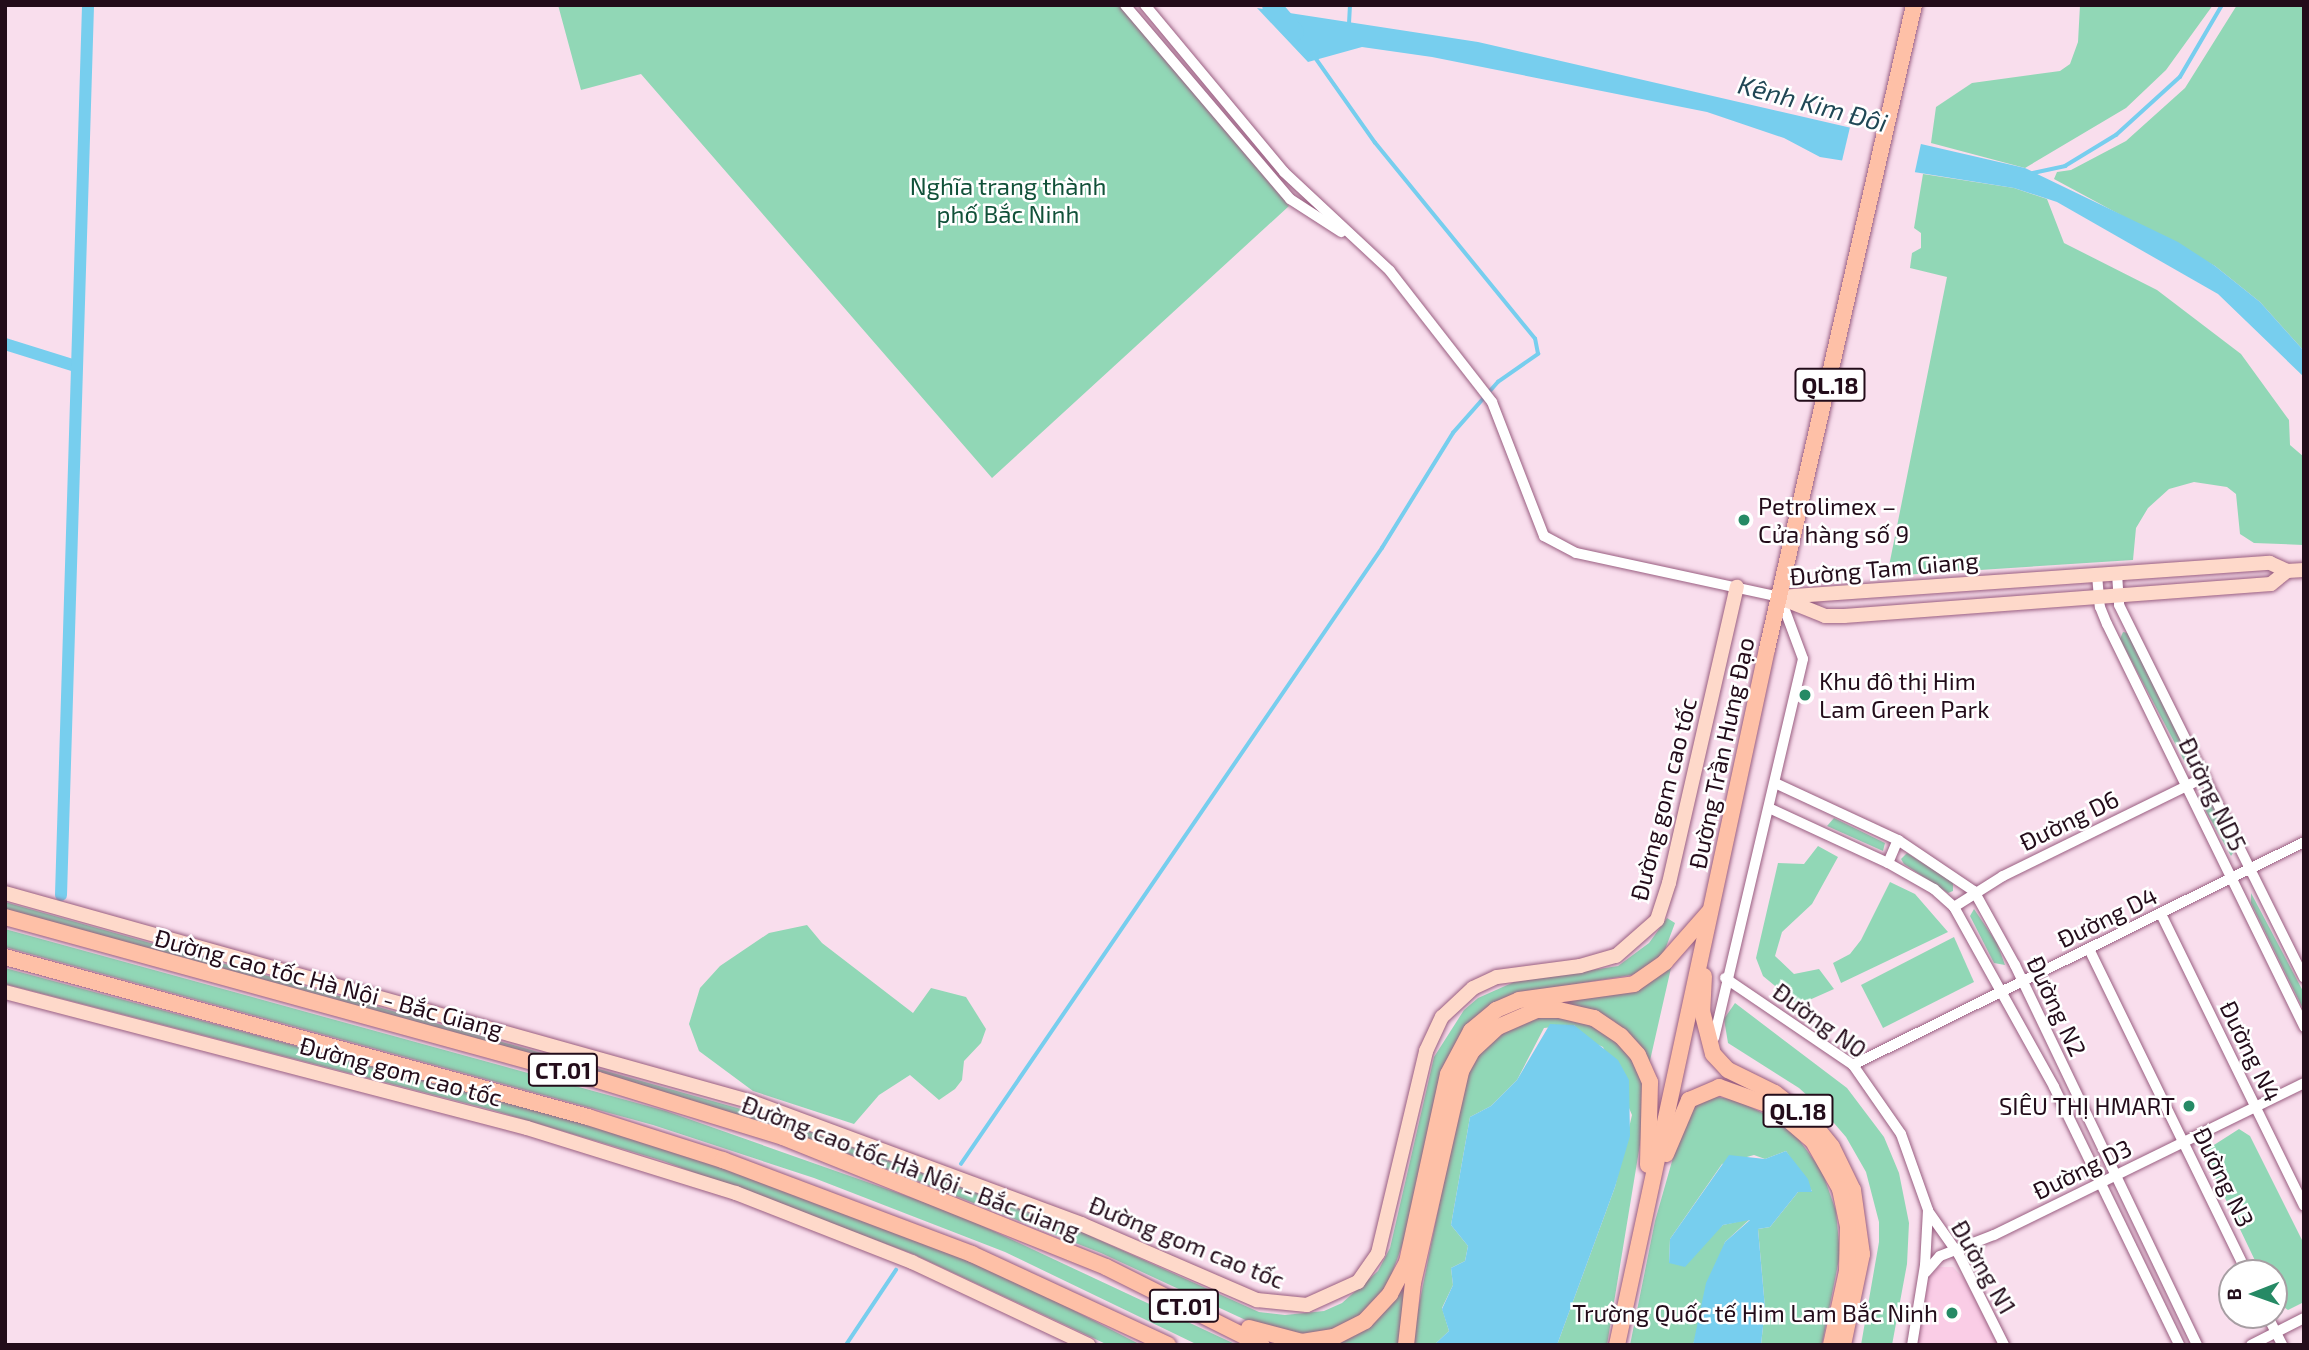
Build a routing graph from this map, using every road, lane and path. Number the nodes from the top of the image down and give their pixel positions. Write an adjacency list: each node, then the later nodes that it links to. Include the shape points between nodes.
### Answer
1 (1125, 5): 4 (street, via 1290,199)
2 (1145, 5): 4 (street, via 1284,172)
3 (1914, 5): 11 (highway, Đường Trần Hưng Đạo / QL.18)
4 (1372, 252): 8 (street, via 1492,402 1511,444 1527,500 1551,542 1576,553)
5 (2298, 571): 6 (main road, Đường Tam Giang, via 2270,563); 9 (main road, Đường Tam Giang, via 2271,584)
6 (2117, 574): 7 (main road, Đường Tam Giang); 9 (street, Đường ND5)
7 (2097, 575): 10 (street, Đường ND5); 11 (main road, Đường Tam Giang)
8 (1737, 587): 11 (street); 22 (main road, Đường gom cao tốc, via 1657,920 1616,956 1580,966 1497,977 1473,988 1442,1017 1426,1051 1378,1253 1358,1282 1307,1305 1257,1300 1081,1224 752,1102)
9 (2117, 595): 10 (main road, Đường Tam Giang); 12 (street, Đường ND5)
10 (2098, 596): 11 (main road, Đường Tam Giang, via 1828,616); 14 (street, Đường ND5)
11 (1780, 597): 13 (street, via 1803,659); 24 (highway, Đường Trần Hưng Đạo / QL.18)
12 (2205, 776): 14 (street, Đường D6); 19 (street, Đường ND5)
13 (1775, 783): 15 (street); 16 (street, Đường N2)
14 (2185, 787): 20 (street, Đường ND5); 21 (street, Đường D6)
15 (1769, 808): 18 (street, Đường N2); 29 (street)
16 (1898, 839): 18 (street); 21 (street, Đường N2)
17 (2304, 842): 19 (street, Đường D4)
18 (1888, 863): 23 (street, Đường N2)
19 (2251, 869): 20 (street, Đường D4); 30 (street, Đường ND5)
20 (2231, 878): 25 (street, Đường D4); 34 (street, Đường ND5)
21 (1974, 891): 23 (street, Đường D6); 31 (street, Đường N2)
22 (5, 893)
23 (1954, 906): 32 (street, Đường N2)
24 (1710, 908): 35 (highway, QL.18, via 1702,1011 1709,1047); 44 (highway, Đường Trần Hưng Đạo / QL.18); 50 (highway, via 1665,962 1634,984 1519,1000 1487,1016 1471,1031 1448,1074 1402,1275 1380,1306 1355,1327 1313,1341 1274,1337)
25 (2161, 914): 27 (street, Đường D4); 40 (street, Đường N4)
26 (5, 918): 50 (highway, Đường cao tốc Hà Nội - Bắc Giang / CT.01, via 598,1080 783,1137)
27 (2089, 949): 31 (street, Đường D4); 41 (street, Đường N3)
28 (5, 957): 54 (highway, CT.01, via 588,1117 723,1160)
29 (1725, 978): 35 (street, via 1713,1028); 36 (street, Đường N0)
30 (2304, 978)
31 (2023, 982): 32 (street, Đường D4); 37 (street, Đường N2)
32 (2005, 991): 36 (street, Đường D4); 39 (street, Đường N2)
33 (5, 992): 58 (main road, Đường gom cao tốc, via 527,1128 699,1181 912,1262)
34 (2304, 1027)
35 (1722, 1064): 65 (highway, QL.18, via 1775,1093 1811,1122 1832,1147 1847,1178 1857,1203 1862,1254)
36 (1853, 1065): 46 (street, Đường N0, via 1901,1134)
37 (2068, 1081): 39 (street); 42 (street, Đường N2)
38 (2304, 1083): 40 (street, Đường D3)
39 (2054, 1087): 43 (street, Đường N2)
40 (2255, 1108): 41 (street, Đường D3); 45 (street, Đường N4)
41 (2184, 1142): 42 (street, Đường D3); 49 (street, Đường N3)
42 (2117, 1175): 43 (street, Đường D3); 51 (street, Đường N2)
43 (2101, 1183): 48 (street, Đường D3); 52 (street, Đường N2)
44 (1652, 1189): 47 (highway, Đường Trần Hưng Đạo / QL.18); 64 (highway, via 1686,1106 1698,1093 1719,1087 1735,1090 1764,1101 1794,1122 1832,1171 1847,1213 1847,1271)
45 (2304, 1206)
46 (1928, 1210): 48 (street, Đường N1); 53 (street, Đường N0)
47 (1645, 1218): 62 (highway, via 1651,1094 1638,1055 1611,1028 1571,1011 1537,1010 1509,1021 1478,1043 1461,1071 1413,1283); 63 (highway, Đường Trần Hưng Đạo / QL.18)
48 (1956, 1251): 53 (street, Đường D3, via 1934,1261); 67 (street, Đường N1)
49 (2240, 1259)
50 (1106, 1266): 61 (highway, Đường cao tốc Hà Nội - Bắc Giang / CT.01)
51 (2161, 1270): 52 (street); 69 (street, Đường N2)
52 (2148, 1278): 68 (street, Đường N2)
53 (1923, 1279): 66 (street, Đường N0)
54 (1030, 1280): 59 (highway); 60 (highway, CT.01)
55 (2304, 1318): 57 (street)
56 (2274, 1329): 57 (street)
57 (2276, 1332): 70 (street); 71 (street)
58 (1088, 1345)
59 (1152, 1345)
60 (1168, 1345)
61 (1262, 1345)
62 (1406, 1345)
63 (1617, 1345)
64 (1830, 1345)
65 (1843, 1345)
66 (1912, 1345)
67 (2004, 1345)
68 (2179, 1345)
69 (2197, 1345)
70 (2251, 1345)
71 (2282, 1345)

